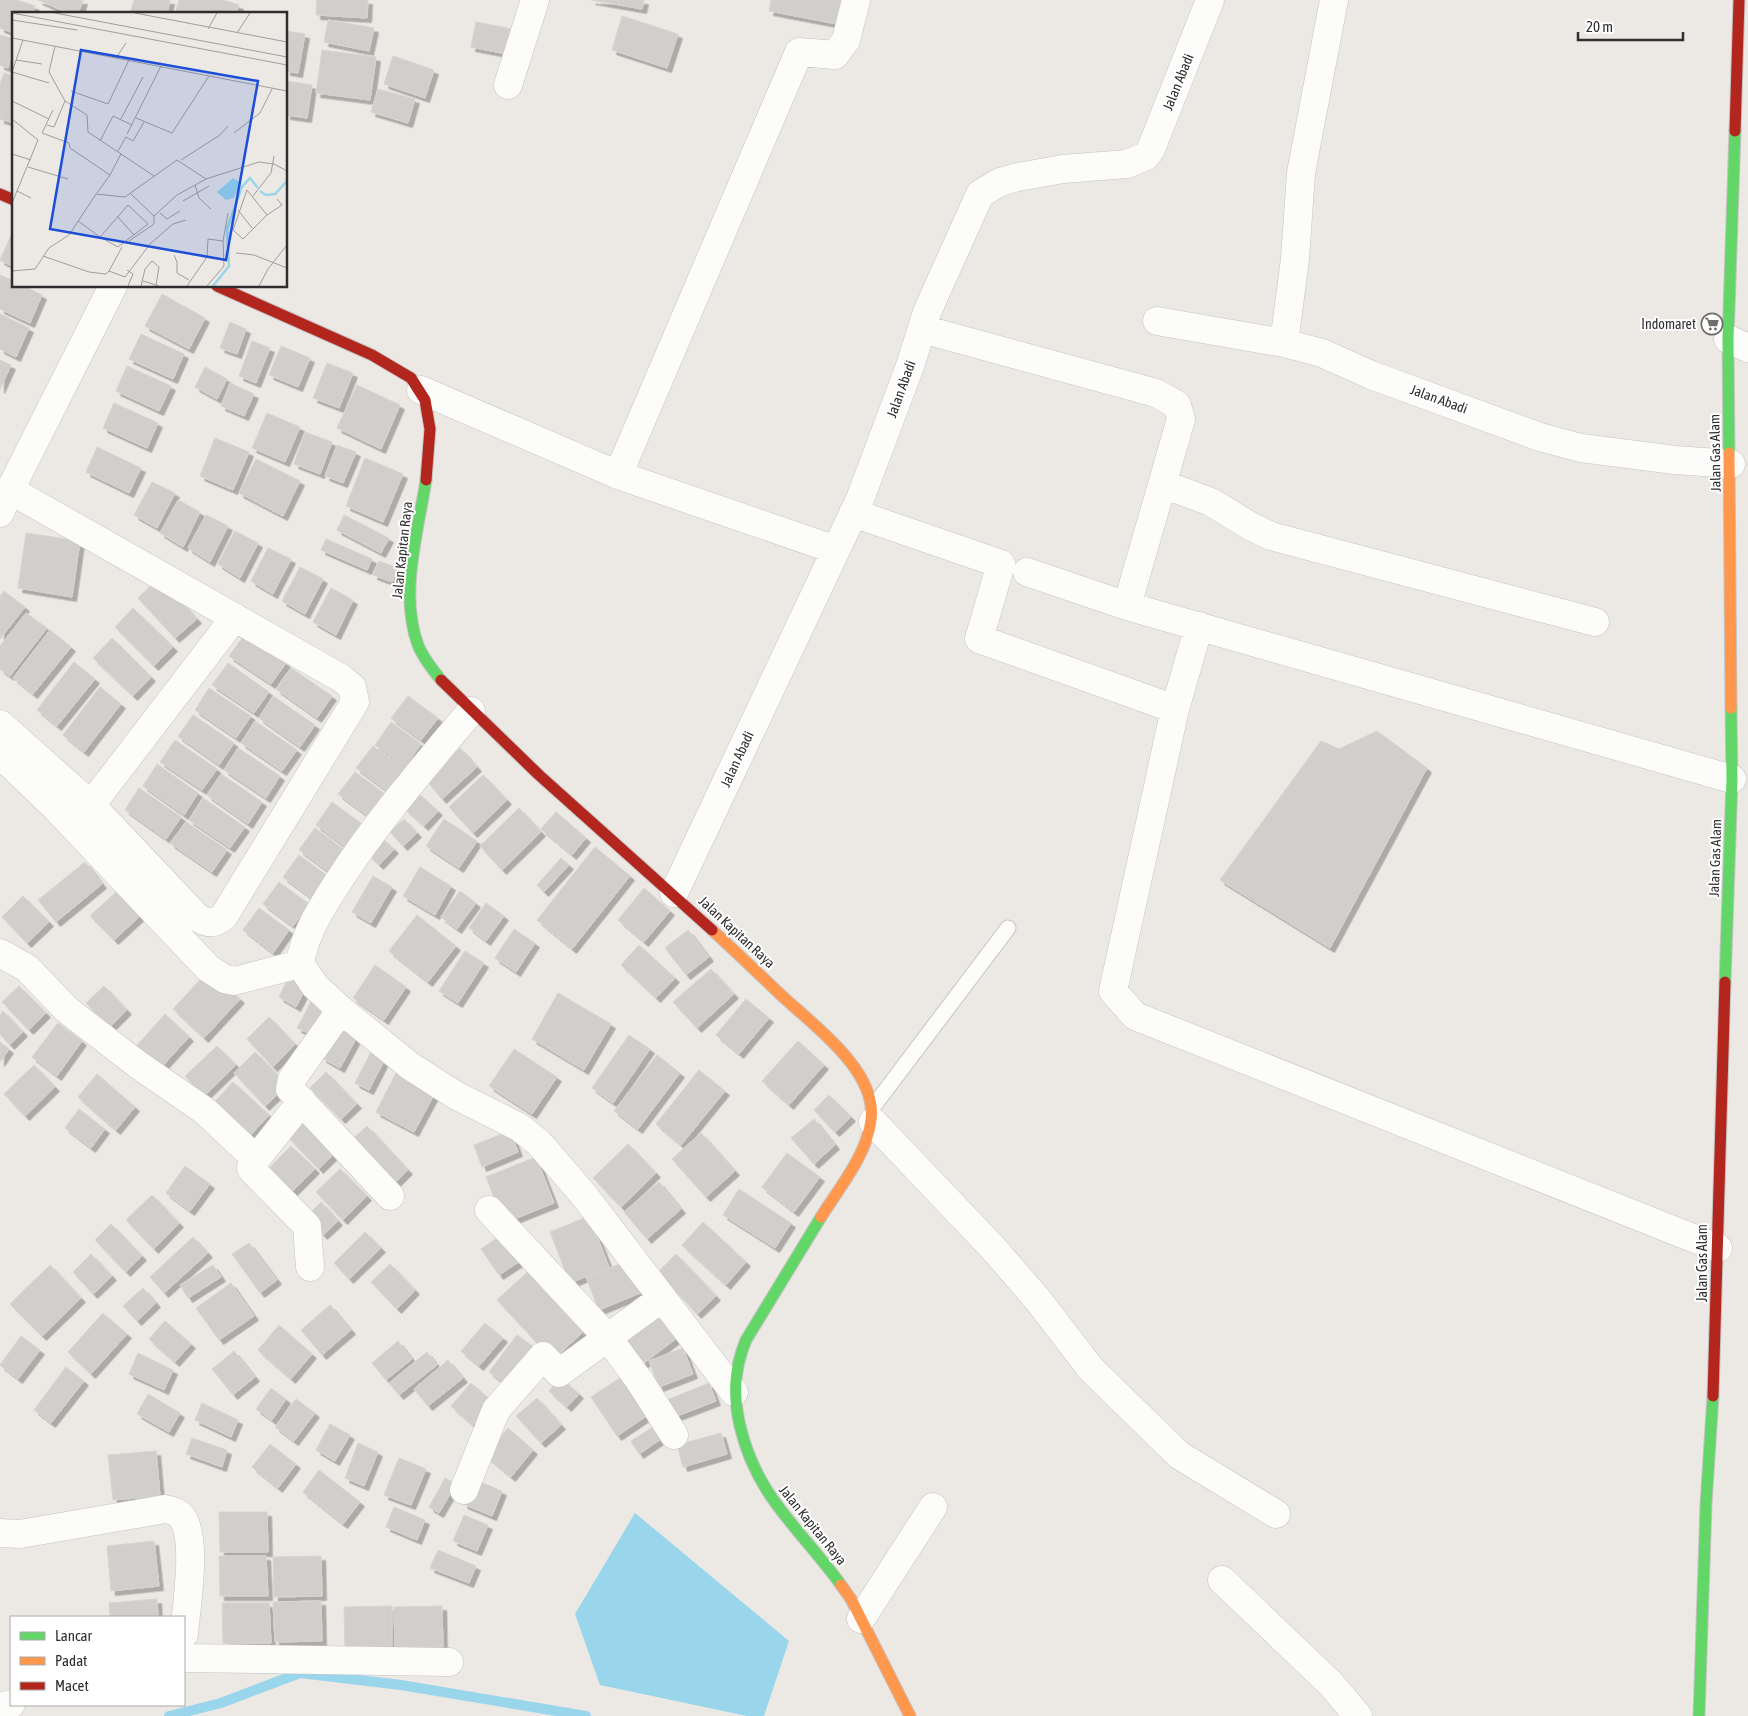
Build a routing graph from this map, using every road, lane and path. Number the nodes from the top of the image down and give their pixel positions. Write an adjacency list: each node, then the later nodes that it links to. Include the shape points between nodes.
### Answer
1 (535, 0): 6 (street)
2 (856, 0): 17 (street, via 846,40 835,55 798,52)
3 (1210, 0): 12 (street, Jalan Abadi, via 1146,156 1127,164 1063,169 1018,177 1000,182 980,194)
4 (1334, 0): 13 (street, via 1301,173 1295,259)
5 (1739, 0): 14 (street, Jalan Gas Alam)
6 (508, 85)
7 (0, 194): 8 (street)
8 (12, 199)
9 (112, 288): 19 (street)
10 (222, 288): 15 (street, via 376,357 412,379)
11 (1156, 321): 13 (street, Jalan Abadi)
12 (922, 330): 18 (street, via 1156,393 1177,405 1181,419); 20 (street, Jalan Abadi)
13 (1284, 343): 16 (street, Jalan Abadi, via 1322,352 1371,375 1556,441 1600,451)
14 (1738, 343): 16 (street, Jalan Gas Alam)
15 (421, 390): 17 (street); 28 (street, Jalan Kapitan Raya, via 431,434 412,570 413,628 428,661)
16 (1731, 464): 31 (street, Jalan Gas Alam)
17 (618, 475): 21 (street)
18 (1163, 484): 23 (street); 25 (street, via 1211,502 1272,536)
19 (5, 501): 24 (street)
20 (853, 513): 21 (street, Jalan Abadi); 27 (street, via 1001,564 978,639)
21 (836, 550): 33 (street, Jalan Abadi)
22 (1027, 572): 23 (street)
23 (1127, 606): 26 (street)
24 (235, 616): 32 (street); 32 (street, via 348,683 355,692 355,702 224,916 208,923 197,917)
25 (1595, 622)
26 (1198, 626): 27 (street); 31 (street)
27 (1175, 709): 43 (street, via 1113,991 1135,1016)
28 (471, 711): 33 (street, Jalan Kapitan Raya); 36 (street, via 360,848 308,933)
29 (0, 724): 32 (street)
30 (0, 754): 36 (street, via 57,809 208,968 225,980 234,981)
31 (1732, 780): 43 (street, Jalan Gas Alam)
32 (91, 805)
33 (674, 893): 39 (street, Jalan Kapitan Raya, via 851,1063 865,1086)
34 (1008, 928): 39 (lane)
35 (0, 953): 40 (street, via 27,968 66,1009 205,1111)
36 (300, 964): 37 (street, via 315,986)
37 (341, 1010): 38 (street, via 292,1078 290,1089); 45 (street, via 433,1082 519,1127 539,1143 583,1194)
38 (302, 1101): 40 (street); 41 (street)
39 (873, 1114): 47 (street, Jalan Kapitan Raya, via 862,1150 746,1340 738,1358); 51 (street, via 994,1248 1091,1369 1179,1454)
40 (256, 1159): 44 (street, via 253,1171 307,1226)
41 (390, 1196)
42 (489, 1210): 46 (street)
43 (1718, 1248): 60 (street, Jalan Gas Alam)
44 (310, 1267)
45 (662, 1298): 46 (street); 47 (street)
46 (608, 1338): 48 (street); 49 (street, via 559,1373 542,1356 496,1410)
47 (734, 1392): 54 (street, Jalan Kapitan Raya, via 752,1466 790,1524 840,1582)
48 (674, 1435)
49 (464, 1490)
50 (933, 1508): 54 (street)
51 (1276, 1514)
52 (0, 1533): 55 (street, via 20,1534 174,1510 182,1517 188,1532 191,1562)
53 (1222, 1580): 59 (street, via 1331,1684)
54 (861, 1619): 58 (street, Jalan Kapitan Raya)
55 (185, 1624)
56 (185, 1658): 57 (street)
57 (449, 1662)
58 (910, 1716)
59 (1358, 1716)
60 (1699, 1716)

